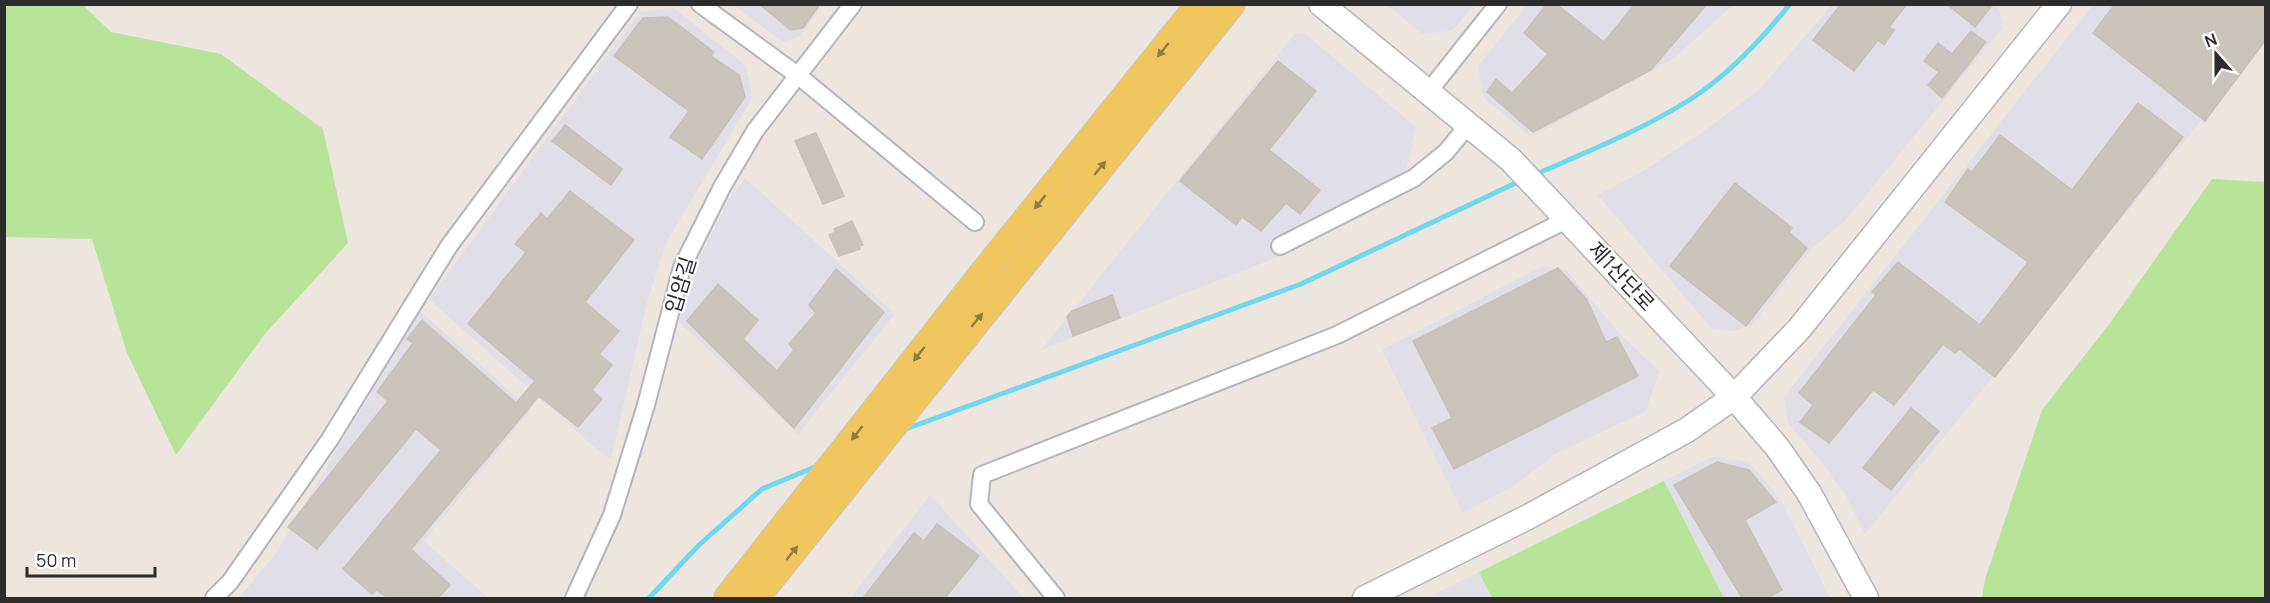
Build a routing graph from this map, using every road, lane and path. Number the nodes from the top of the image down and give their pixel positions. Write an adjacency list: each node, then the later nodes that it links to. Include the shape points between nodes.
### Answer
1 (629, 4): 16 (street, via 449,246 330,439 230,582)
2 (700, 4): 9 (street)
3 (853, 4): 9 (street, 입암길)
4 (1199, 4): 18 (main road, one-way to 18)
5 (1232, 4): 19 (main road, one-way to 5)
6 (1321, 4): 10 (street, 제1산단로)
7 (1498, 4): 10 (street)
8 (2054, 6): 15 (street, via 1799,329)
9 (800, 77): 13 (street); 17 (street, 입암길, via 755,131 682,267 612,515)
10 (1429, 91): 11 (street, 제1산단로)
11 (1469, 124): 12 (street, 제1산단로, via 1511,160); 14 (street, via 1446,152 1414,178)
12 (1568, 219): 15 (street, 제1산단로); 20 (street, via 1337,335 982,475 979,504)
13 (975, 222)
14 (1280, 246)
15 (1734, 397): 21 (street, via 1677,435 1528,517); 22 (street, 제1산단로, via 1777,447 1809,493)
16 (214, 598)
17 (574, 598)
18 (727, 598)
19 (756, 598)
20 (1056, 598)
21 (1365, 598)
22 (1866, 598)

